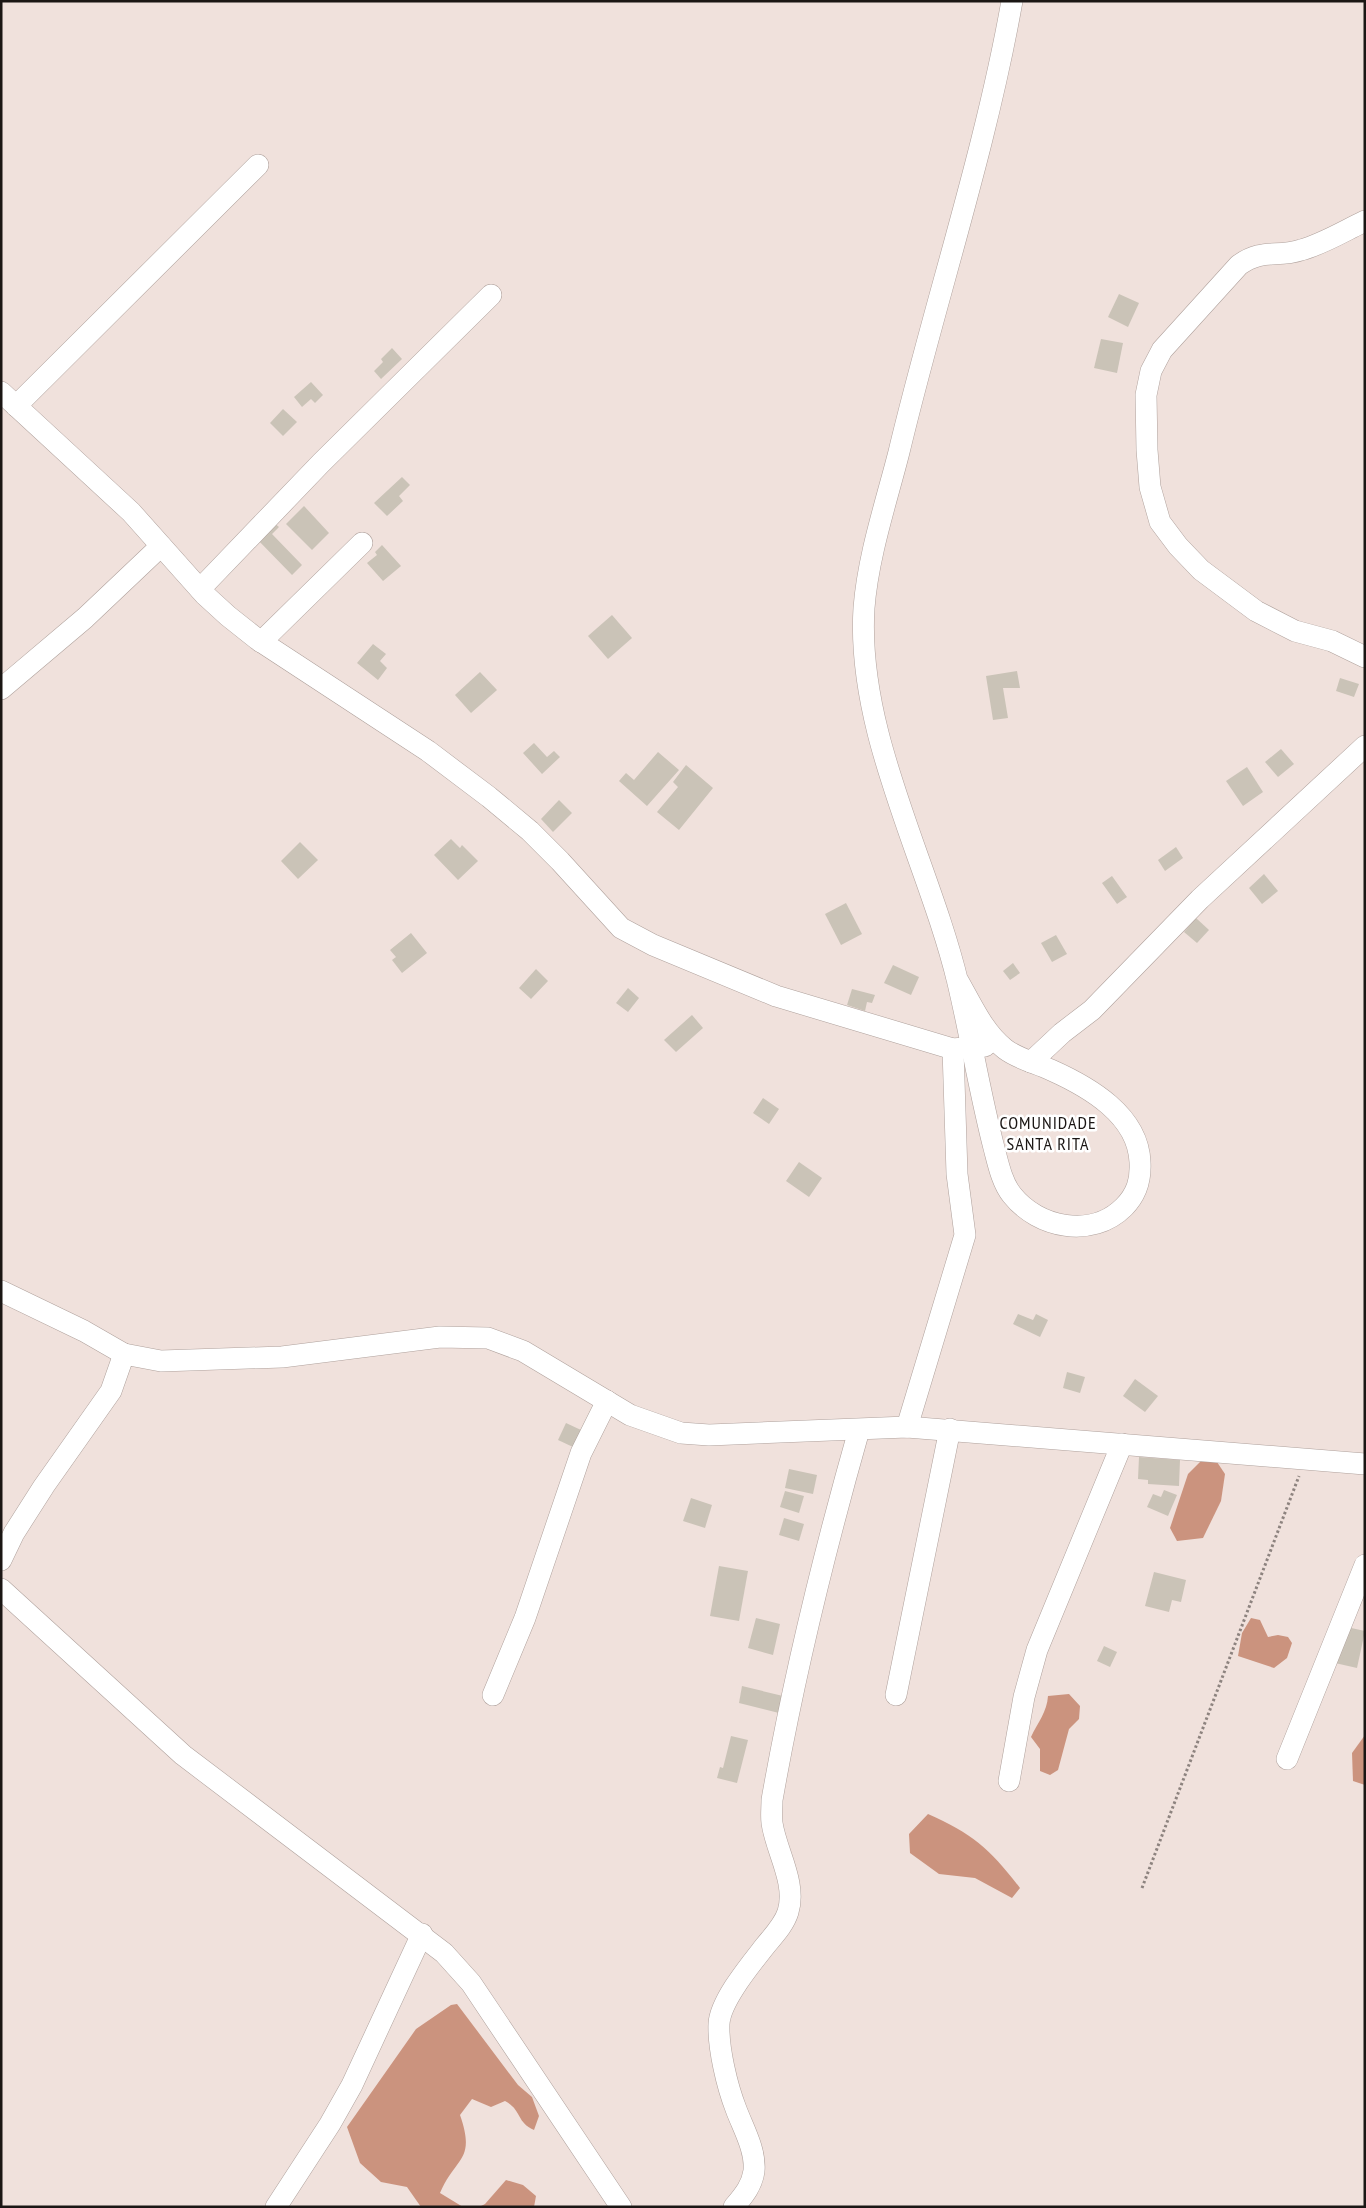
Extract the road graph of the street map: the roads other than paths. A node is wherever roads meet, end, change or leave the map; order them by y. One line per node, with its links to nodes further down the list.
1 (1012, 1): 13 (street)
2 (258, 165): 5 (street)
3 (1365, 222): 10 (street)
4 (490, 295): 8 (street)
5 (9, 399): 7 (street)
6 (362, 543): 9 (street)
7 (161, 546): 8 (street); 11 (street)
8 (200, 589): 9 (street)
9 (261, 642): 15 (street)
10 (1365, 657)
11 (1, 689)
12 (1365, 746): 16 (street)
13 (957, 979): 14 (street); 15 (street)
14 (999, 1044): 15 (street); 16 (street)
15 (962, 1048): 16 (street); 20 (street)
16 (1031, 1062)
17 (1, 1291): 18 (street)
18 (124, 1354): 19 (street); 25 (street)
19 (607, 1401): 21 (street); 29 (street)
20 (907, 1427): 21 (street); 22 (street)
21 (859, 1430): 35 (street)
22 (950, 1430): 23 (street); 28 (street)
23 (1122, 1444): 24 (street); 31 (street)
24 (1365, 1464)
25 (2, 1556)
26 (1365, 1565): 30 (street)
27 (1, 1590): 32 (street)
28 (896, 1694)
29 (492, 1695)
30 (1287, 1758)
31 (1009, 1782)
32 (422, 1934): 33 (street); 34 (street)
33 (276, 2207)
34 (621, 2207)
35 (734, 2207)

